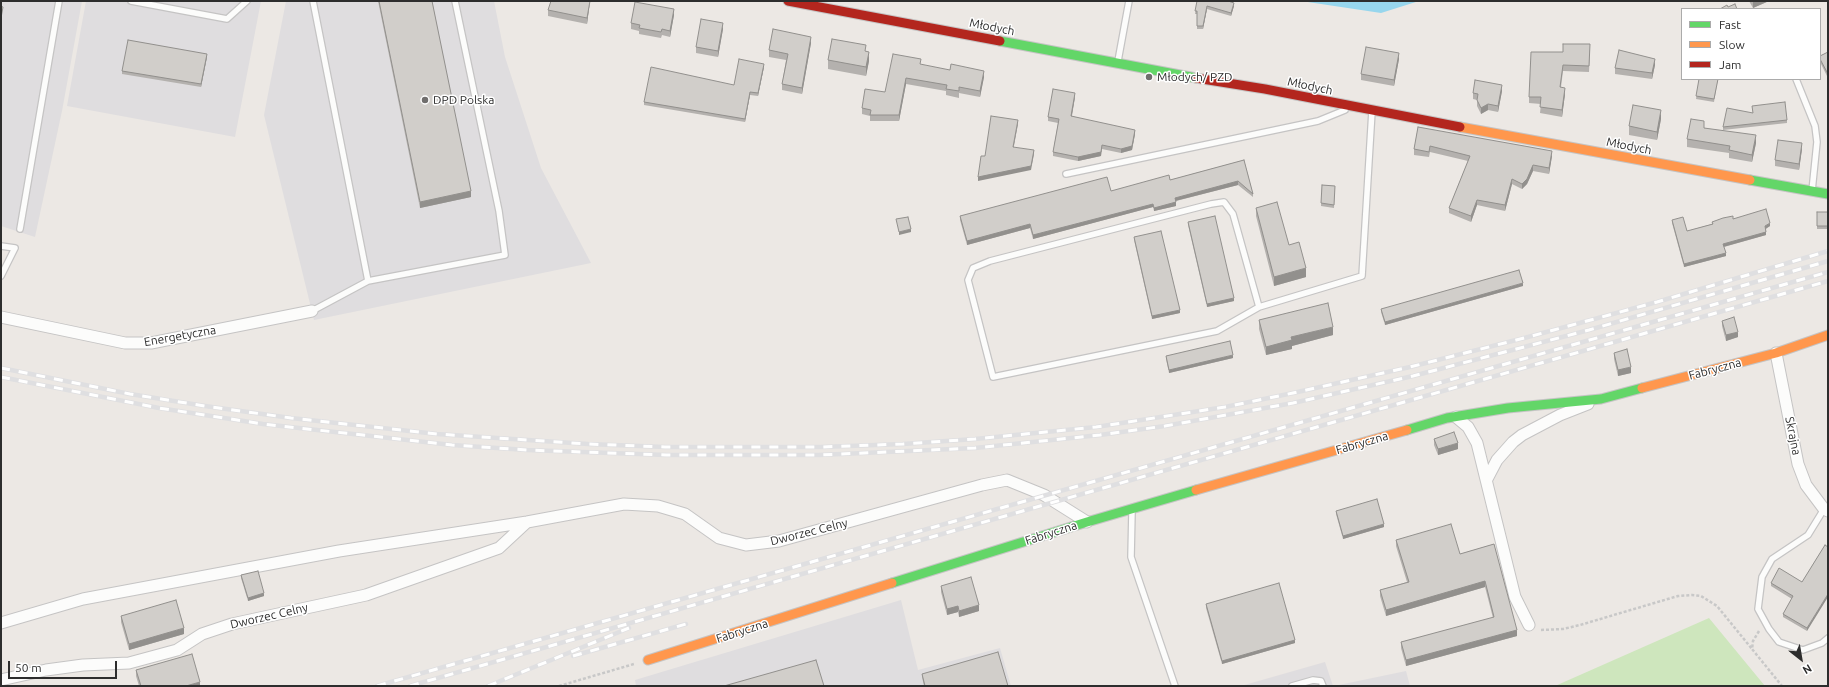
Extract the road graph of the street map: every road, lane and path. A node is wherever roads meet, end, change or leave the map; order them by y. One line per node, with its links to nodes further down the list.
1 (59, 1): 15 (lane)
2 (131, 1): 3 (lane)
3 (247, 1)
4 (313, 1): 18 (lane)
5 (455, 1): 18 (lane)
6 (788, 1): 8 (street, Młodych)
7 (1129, 1): 8 (lane)
8 (1118, 64): 10 (street, Młodych)
9 (1796, 80): 13 (lane)
10 (1352, 107): 11 (street, Młodych); 12 (lane)
11 (1372, 111): 13 (street, Młodych); 19 (lane)
12 (1066, 174)
13 (1811, 192): 14 (street, Młodych)
14 (1828, 194)
15 (20, 229)
16 (1, 246): 17 (lane)
17 (1, 276)
18 (368, 281): 20 (lane)
19 (1259, 307): 19 (lane)
20 (312, 311): 21 (street, Energetyczna)
21 (1, 317)
22 (1828, 335): 23 (street, Fabryczna)
23 (1776, 352): 24 (street, Fabryczna); 28 (street, Skrajna)
24 (1601, 399): 25 (street, Fabryczna); 26 (street, Fabryczna)
25 (1456, 417): 26 (street); 27 (street, Fabryczna)
26 (1487, 479): 33 (street)
27 (1132, 509): 30 (street, Fabryczna); 39 (lane)
28 (1826, 510): 31 (lane)
29 (527, 522): 30 (street, Dworzec Celny); 32 (street, Dworzec Celny); 37 (street, Dworzec Celny)
30 (1087, 522): 36 (street, Fabryczna)
31 (1765, 622): 34 (lane); 35 (path)
32 (1, 623)
33 (1529, 625): 35 (path)
34 (1828, 638)
35 (1752, 649): 42 (path)
36 (648, 660): 38 (path)
37 (1, 680)
38 (559, 686)
39 (1175, 686)
40 (1292, 686): 41 (lane)
41 (1323, 686)
42 (1782, 686)

